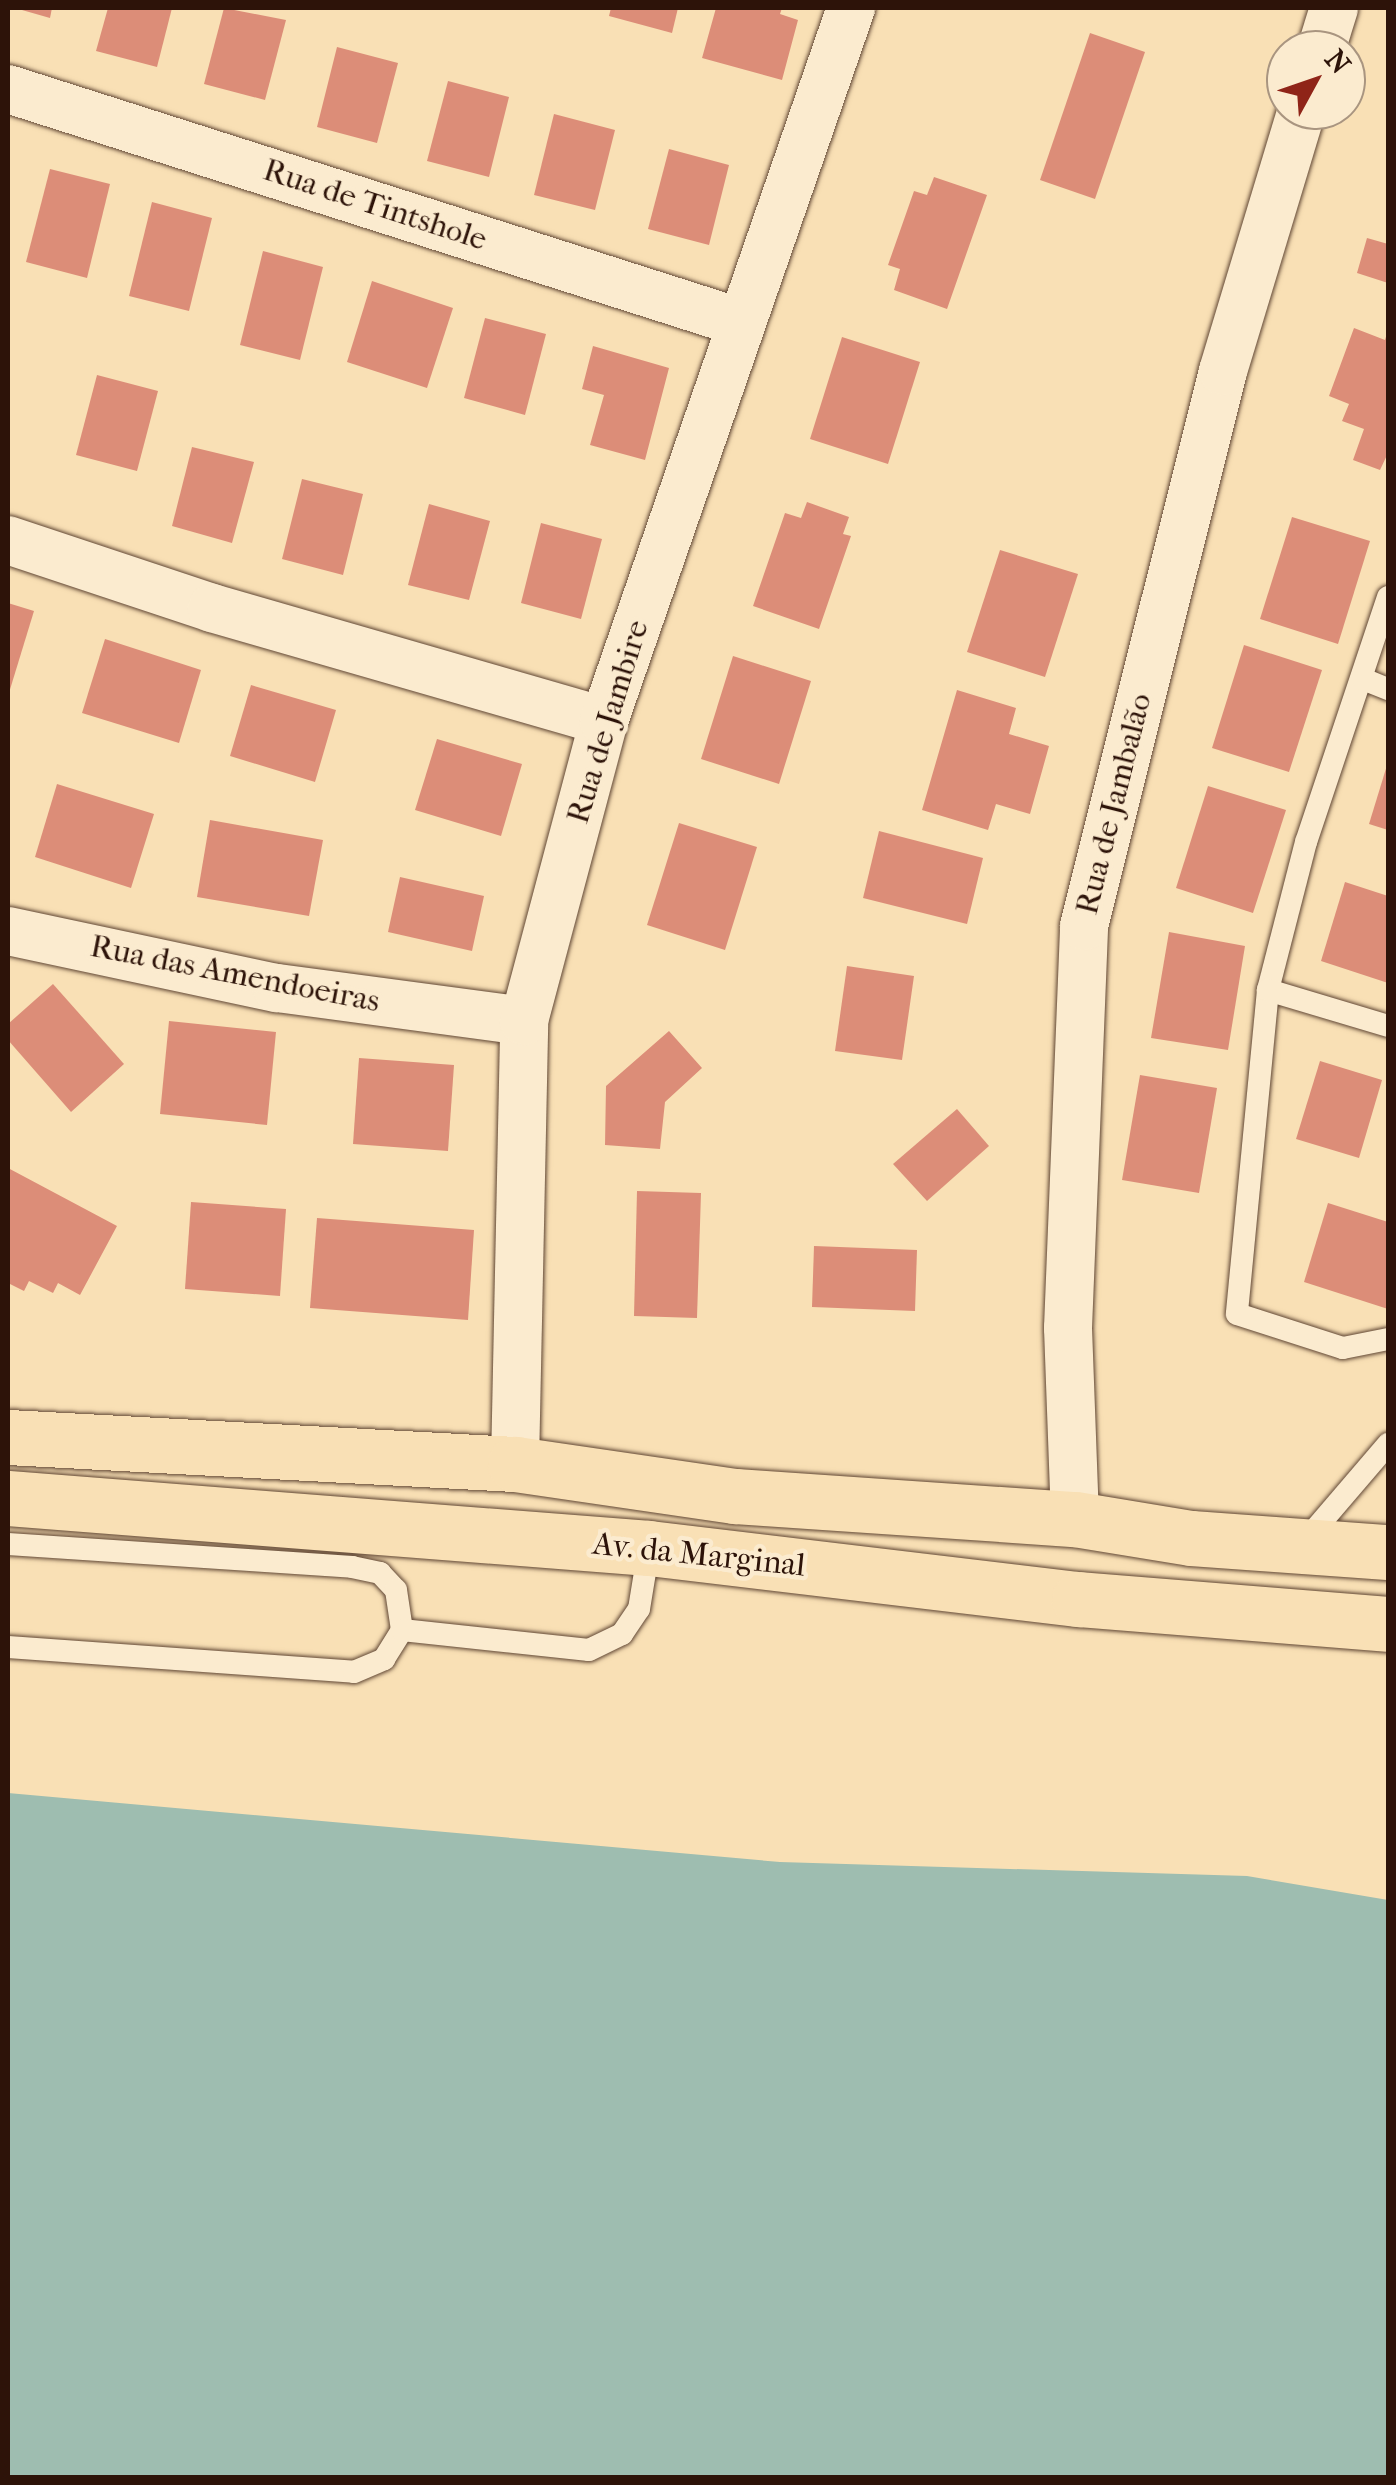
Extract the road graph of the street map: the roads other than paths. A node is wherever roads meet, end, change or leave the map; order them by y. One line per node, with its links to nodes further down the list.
1 (851, 8): 4 (street, Rua de Jambire)
2 (8, 89): 4 (street, Rua de Tintshole)
3 (1296, 130): 19 (street, Rua de Jambalão)
4 (742, 323): 9 (street, Rua de Jambire)
5 (8, 540): 9 (street)
6 (1388, 597): 7 (lane)
7 (1363, 679): 8 (lane); 11 (lane)
8 (1388, 690)
9 (604, 721): 12 (street, Rua de Jambire)
10 (8, 931): 12 (street, Rua das Amendoeiras)
11 (1268, 990): 13 (lane); 14 (lane)
12 (524, 1021): 17 (street, Rua de Jambire)
13 (1388, 1026)
14 (1388, 1339)
15 (8, 1437): 17 (main road, Av. da Marginal)
16 (1388, 1444): 22 (lane)
17 (515, 1464): 19 (main road, Av. da Marginal)
18 (8, 1498): 21 (main road, Av. da Marginal)
19 (1075, 1519): 22 (main road, Av. da Marginal)
20 (8, 1544): 25 (lane)
21 (649, 1548): 24 (main road, Av. da Marginal); 25 (lane)
22 (1299, 1548): 23 (main road, Av. da Marginal)
23 (1388, 1552)
24 (1388, 1624)
25 (402, 1630): 26 (lane)
26 (8, 1647)

